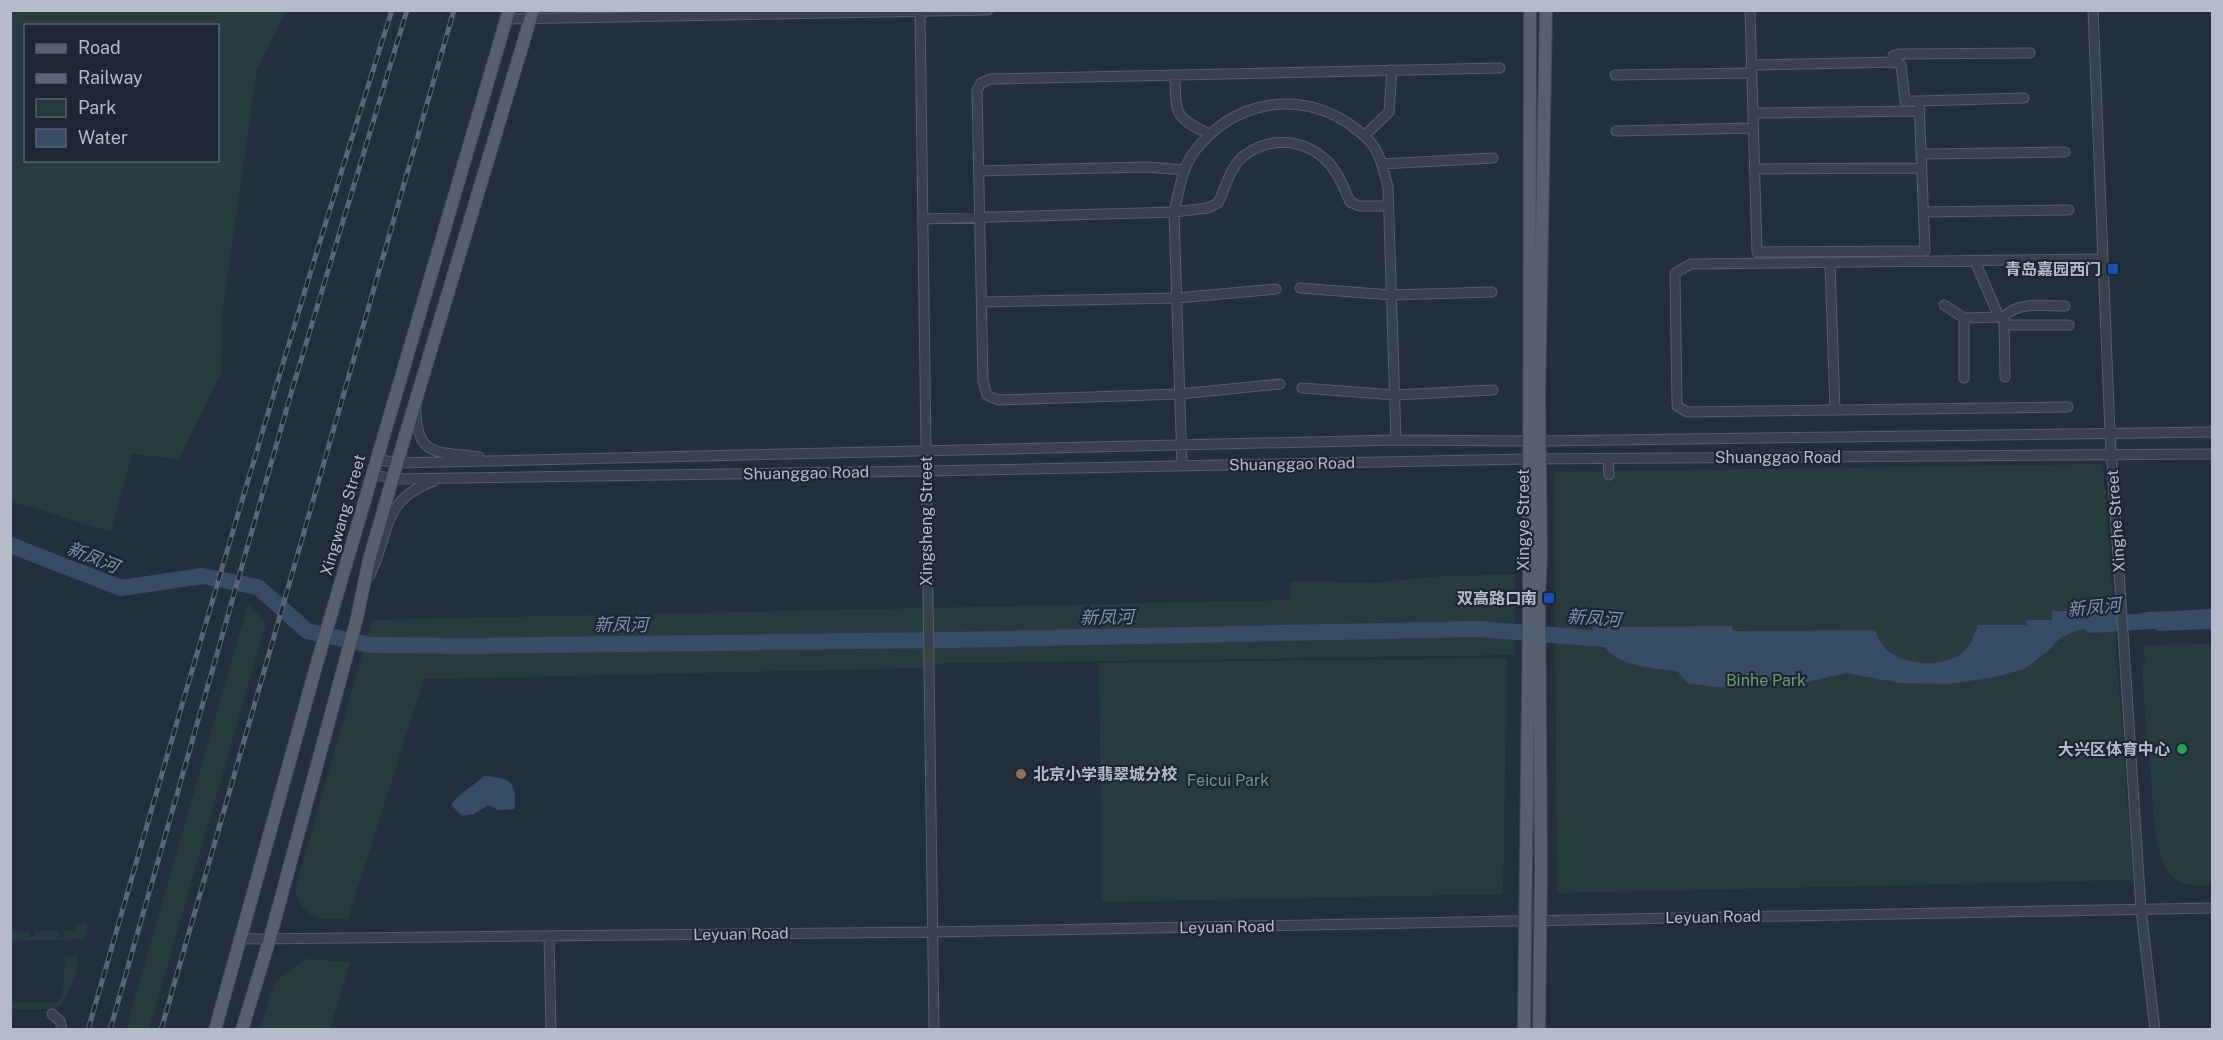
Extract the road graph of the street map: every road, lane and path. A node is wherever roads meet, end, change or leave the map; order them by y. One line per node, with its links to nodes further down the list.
1 (988, 10): 6 (street)
2 (1530, 10): 66 (main road, Xingye Street)
3 (1546, 10): 66 (main road, Xingye Street)
4 (1750, 10): 12 (street)
5 (2093, 10): 37 (street, Xinghe Street)
6 (920, 12): 7 (street); 36 (street, Xingsheng Street)
7 (532, 14): 8 (street); 58 (main road)
8 (508, 15): 60 (main road, Xingwang Street)
9 (2030, 53): 10 (street)
10 (1893, 63): 12 (street); 17 (street)
11 (1500, 68): 13 (street)
12 (1752, 69): 15 (street); 18 (street)
13 (1392, 70): 14 (street); 22 (street)
14 (1175, 75): 21 (street); 30 (street)
15 (1615, 75)
16 (2024, 99): 17 (street)
17 (1920, 106): 18 (street); 24 (street)
18 (1753, 113): 19 (street)
19 (1753, 128): 20 (street); 28 (street)
20 (1616, 131)
21 (1209, 134): 22 (street); 29 (street)
22 (1364, 136): 26 (street)
23 (2066, 152): 24 (street)
24 (1922, 154): 27 (street)
25 (1493, 158): 26 (street)
26 (1382, 164): 31 (street)
27 (1922, 168): 28 (street); 34 (street)
28 (1754, 169): 34 (street)
29 (1185, 170): 30 (street); 33 (street)
30 (979, 171): 35 (street)
31 (1389, 206): 33 (street); 43 (street)
32 (2069, 210): 34 (street)
33 (1174, 212): 35 (street); 44 (street)
34 (1924, 212)
35 (980, 217): 36 (street); 45 (street)
36 (922, 219): 68 (street, Xingsheng Street)
37 (2103, 259): 38 (street); 64 (street, Xinghe Street)
38 (1976, 261): 39 (street); 49 (street)
39 (1830, 262): 61 (street); 61 (street)
40 (1300, 288): 43 (street)
41 (1276, 289): 44 (street)
42 (1492, 292): 43 (street)
43 (1392, 295): 57 (street)
44 (1177, 298): 45 (street); 56 (street)
45 (982, 302): 56 (street)
46 (1944, 305): 48 (street)
47 (2065, 306): 49 (street)
48 (1964, 318): 49 (street); 52 (street)
49 (2003, 320): 50 (street); 51 (street)
50 (2069, 325)
51 (2005, 377)
52 (1964, 378)
53 (1280, 384): 56 (street)
54 (1302, 388): 57 (street)
55 (1493, 390): 57 (street)
56 (1180, 394): 67 (street)
57 (1395, 395): 65 (street)
58 (416, 400): 62 (main road); 74 (street)
59 (2068, 407): 61 (street)
60 (391, 410): 62 (main road); 72 (main road, Xingwang Street)
61 (1835, 410)
62 (412, 414): 75 (main road)
63 (2212, 432): 64 (street, Shuanggao Road)
64 (2110, 433): 66 (street, Shuanggao Road); 70 (street, Xinghe Street)
65 (1396, 440): 66 (street, Shuanggao Road); 67 (street, Shuanggao Road)
66 (1534, 441): 73 (main road, Xingye Street)
67 (1182, 445): 68 (street, Shuanggao Road); 76 (street)
68 (926, 452): 74 (street, Shuanggao Road); 77 (street, Xingsheng Street)
69 (2212, 453): 70 (street, Shuanggao Road)
70 (2111, 454): 71 (street, Shuanggao Road); 87 (street, Xinghe Street)
71 (1608, 458): 73 (street, Shuanggao Road); 79 (street)
72 (376, 459): 75 (street, Shuanggao Road); 78 (main road, Xingwang Street)
73 (1534, 459): 76 (street, Shuanggao Road); 85 (main road, Xingye Street)
74 (508, 461): 75 (street, Shuanggao Road)
75 (397, 463): 80 (main road)
76 (1182, 466): 77 (street, Shuanggao Road)
77 (926, 471): 81 (street, Shuanggao Road); 90 (street, Xingsheng Street)
78 (372, 474): 80 (street, Shuanggao Road); 82 (main road, Xingwang Street)
79 (1610, 476)
80 (393, 478): 81 (street, Shuanggao Road); 83 (main road)
81 (442, 478): 84 (street)
82 (364, 501): 83 (main road); 93 (main road, Xingwang Street)
83 (384, 508): 84 (main road)
84 (363, 588): 92 (main road)
85 (1534, 646): 88 (main road, Xingye Street); 89 (main road, Xingye Street)
86 (2212, 908): 87 (street, Leyuan Road)
87 (2141, 909): 89 (street, Leyuan Road); 102 (street, Xinghe Street)
88 (1525, 921): 89 (street, Leyuan Road); 90 (street, Leyuan Road); 100 (main road, Xingye Street)
89 (1540, 921): 101 (main road, Xingye Street)
90 (932, 932): 91 (street, Leyuan Road); 99 (street, Xingsheng Street)
91 (549, 936): 92 (street, Leyuan Road); 98 (street)
92 (270, 938): 93 (street, Leyuan Road); 97 (main road)
93 (242, 939): 96 (main road, Xingwang Street)
94 (52, 1014): 95 (street)
95 (62, 1029)
96 (215, 1029)
97 (242, 1029)
98 (551, 1029)
99 (934, 1029)
100 (1524, 1029)
101 (1539, 1029)
102 (2155, 1029)

